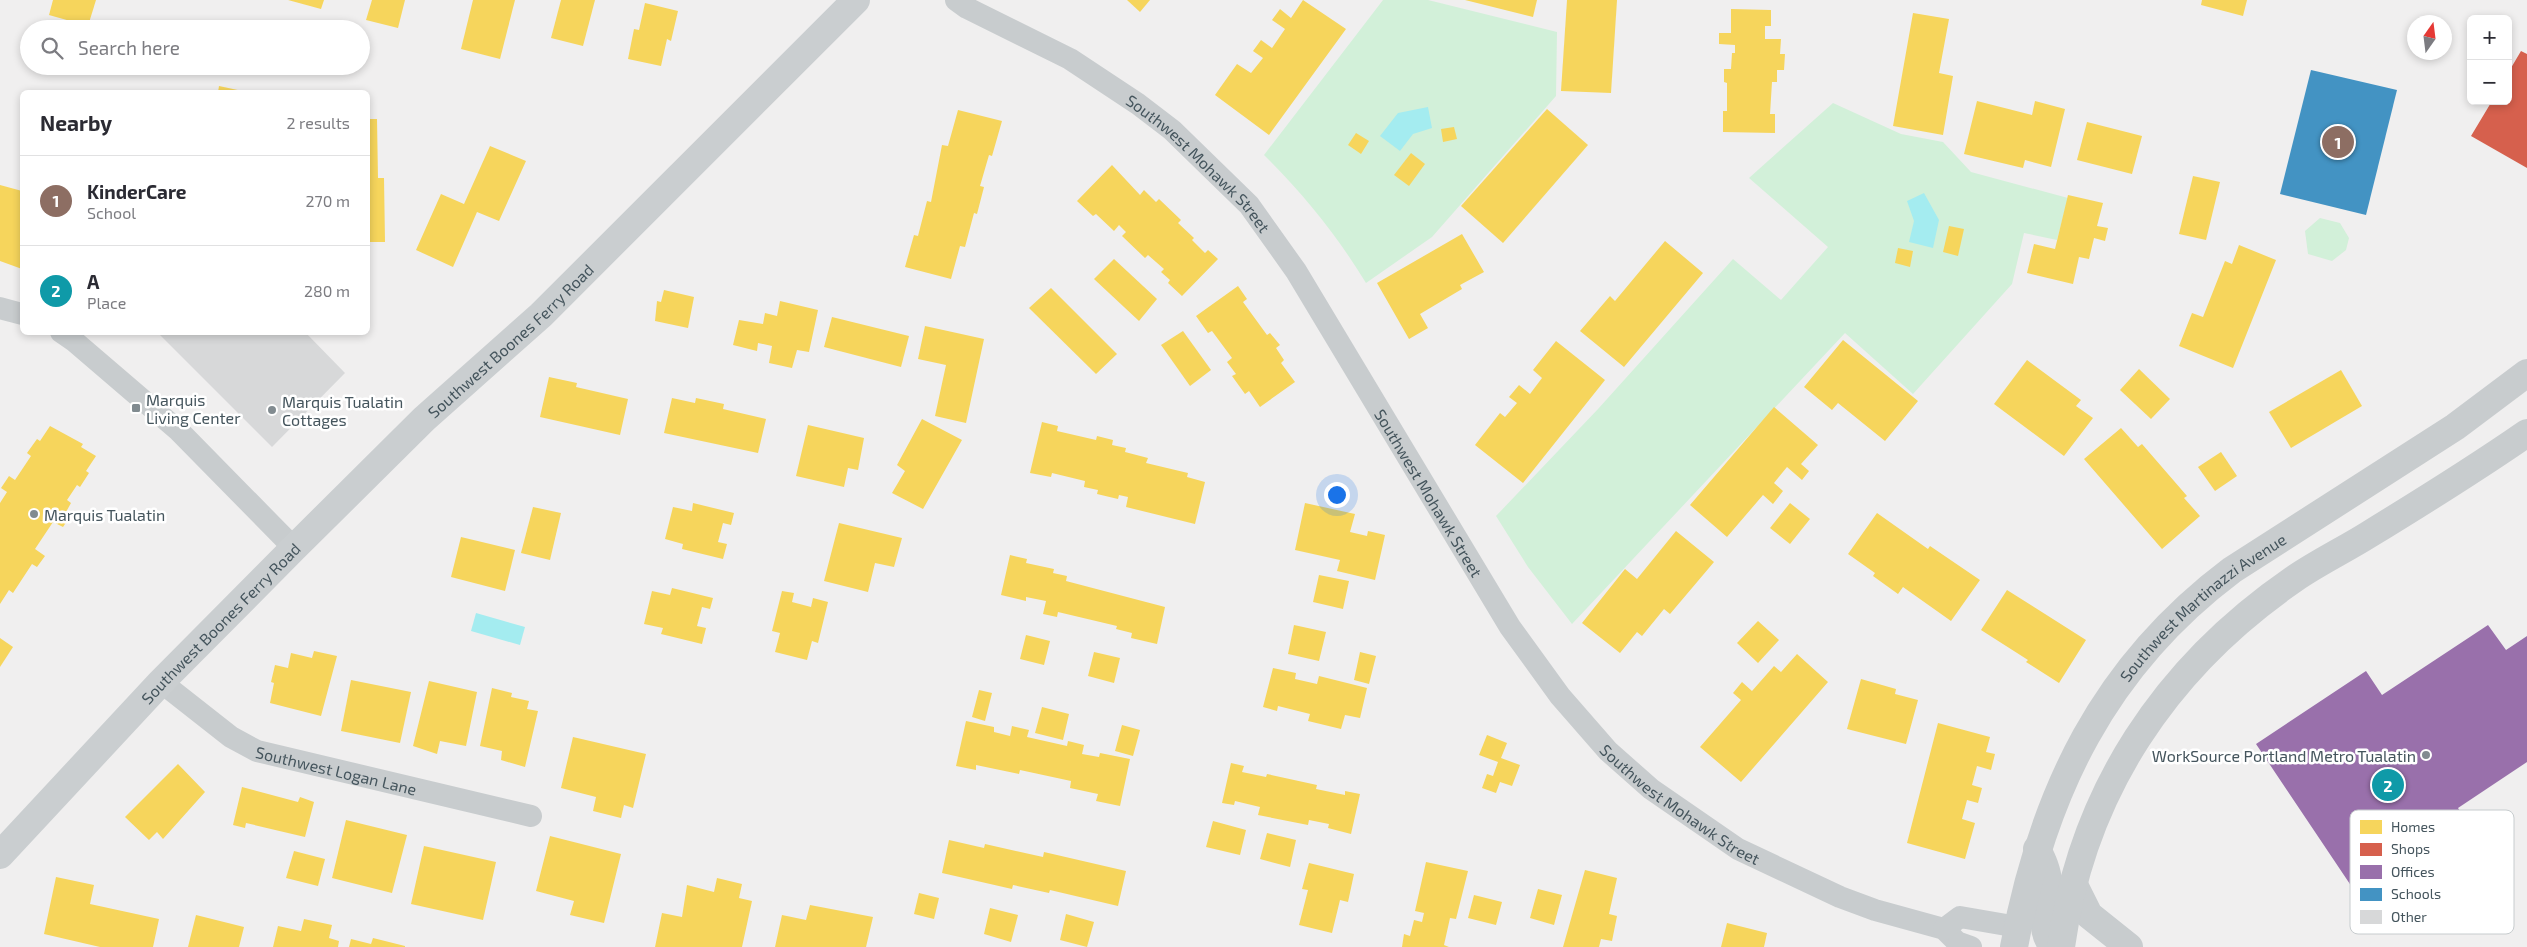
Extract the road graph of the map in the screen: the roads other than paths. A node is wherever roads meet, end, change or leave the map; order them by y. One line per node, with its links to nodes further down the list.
1 (856, 0): 8 (main road, Southwest Boones Ferry Road)
2 (956, 0): 14 (street, Southwest Mohawk Street)
3 (0, 308): 4 (street)
4 (20, 313)
5 (65, 335): 8 (street)
6 (2527, 373): 11 (street, Southwest Martinazzi Avenue)
7 (2527, 433): 13 (street, Southwest Martinazzi Avenue)
8 (294, 548): 9 (main road, Southwest Boones Ferry Road)
9 (161, 682): 10 (street, Southwest Logan Lane); 12 (main road, Southwest Boones Ferry Road)
10 (531, 816)
11 (2038, 849): 15 (street, Southwest Martinazzi Avenue); 17 (street)
12 (0, 855)
13 (2073, 883): 18 (street, Southwest Martinazzi Avenue); 19 (street)
14 (1944, 929): 15 (street); 16 (street, Southwest Mohawk Street)
15 (2016, 937)
16 (1971, 947)
17 (2054, 947)
18 (2061, 947)
19 (2128, 947)

